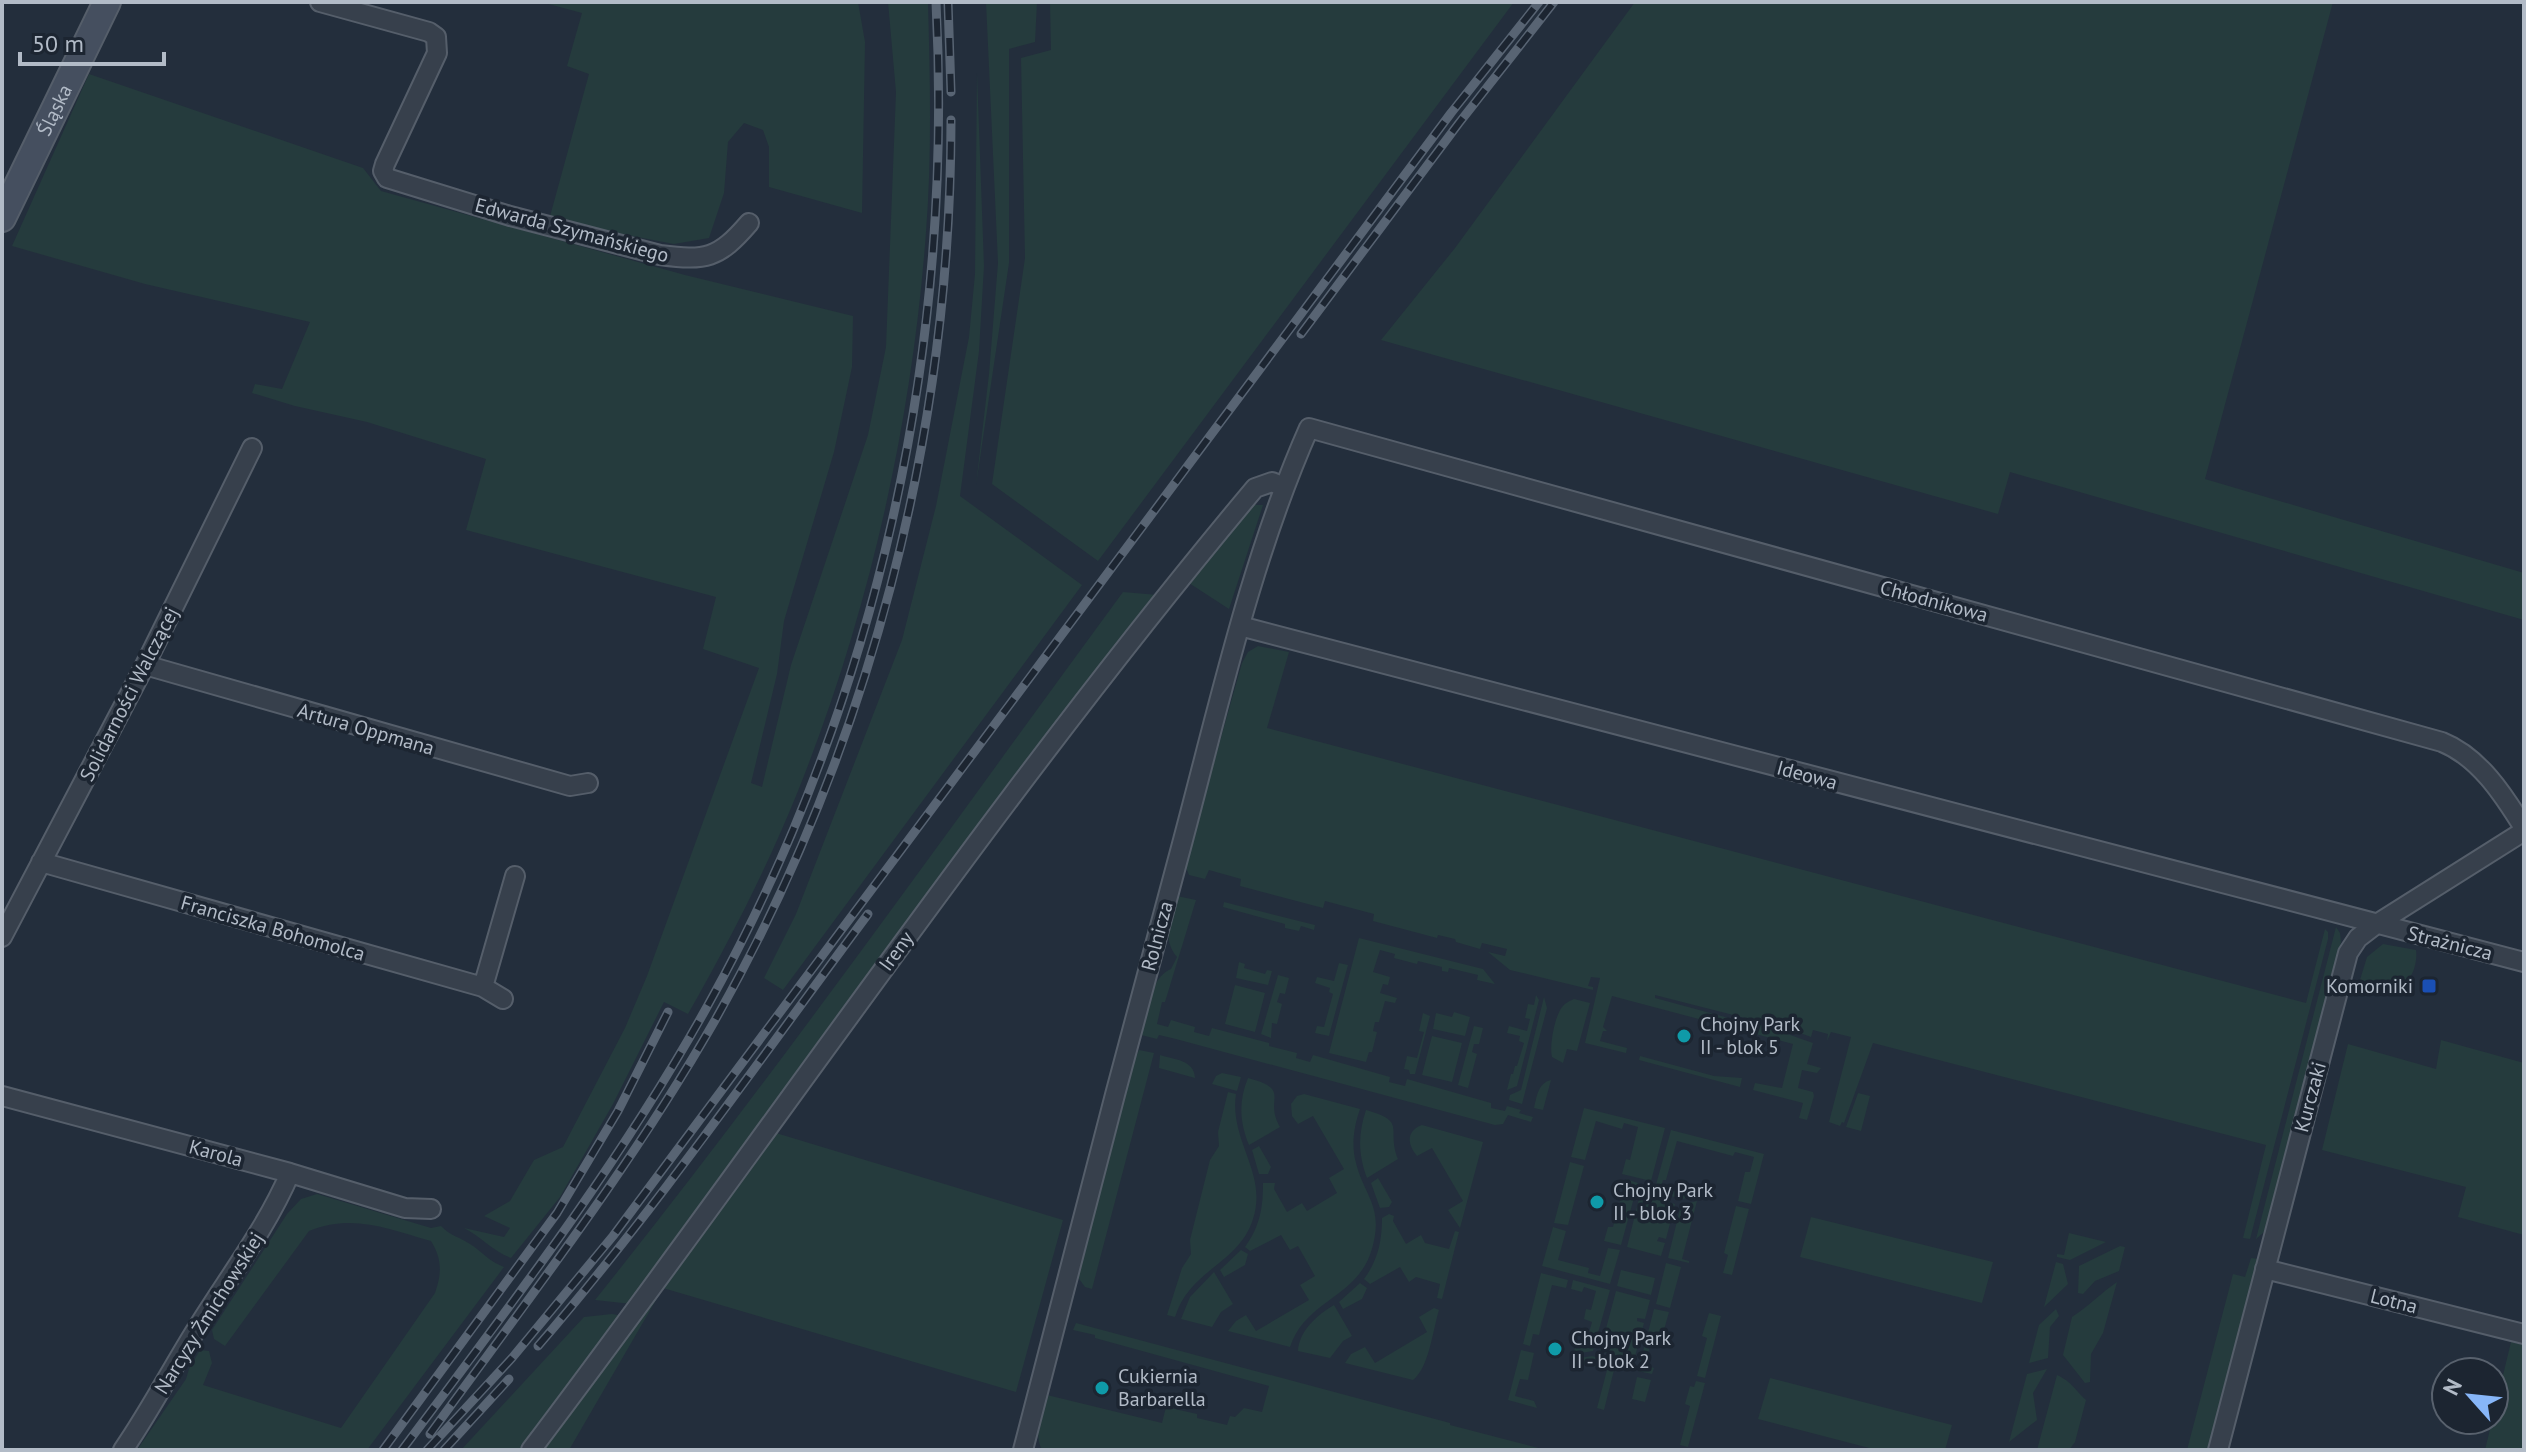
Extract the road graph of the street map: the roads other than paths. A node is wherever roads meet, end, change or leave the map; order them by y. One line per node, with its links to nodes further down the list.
1 (107, 2): 3 (street, Śląska)
2 (320, 2): 4 (street, Edwarda Szymańskiego)
3 (2, 218)
4 (749, 223)
5 (1309, 428): 7 (street, Rolnicza); 11 (street, Chłodnikowa)
6 (252, 448): 9 (street, Solidarności Walczącej)
7 (1284, 487): 8 (street, Rolnicza); 25 (street, Ireny)
8 (1240, 626): 14 (street, Ideowa); 26 (street, Rolnicza)
9 (145, 665): 10 (street, Artura Oppmana); 12 (street, Solidarności Walczącej)
10 (588, 783)
11 (2524, 830): 14 (street, Kurczaki)
12 (41, 862): 15 (street, Solidarności Walczącej); 17 (street, Franciszka Bohomolca)
13 (515, 876): 17 (street)
14 (2375, 925): 16 (street, Strażnicza); 22 (street, Kurczaki)
15 (2, 937)
16 (2524, 962)
17 (483, 987): 18 (street, Franciszka Bohomolca)
18 (503, 999)
19 (2, 1096): 20 (street, Karola)
20 (290, 1173): 21 (street, Karola); 24 (street, Narcyzy Żmichowskiej)
21 (431, 1209)
22 (2265, 1269): 23 (street, Lotna); 27 (street, Kurczaki)
23 (2524, 1334)
24 (123, 1450)
25 (531, 1450)
26 (1023, 1450)
27 (2218, 1450)

